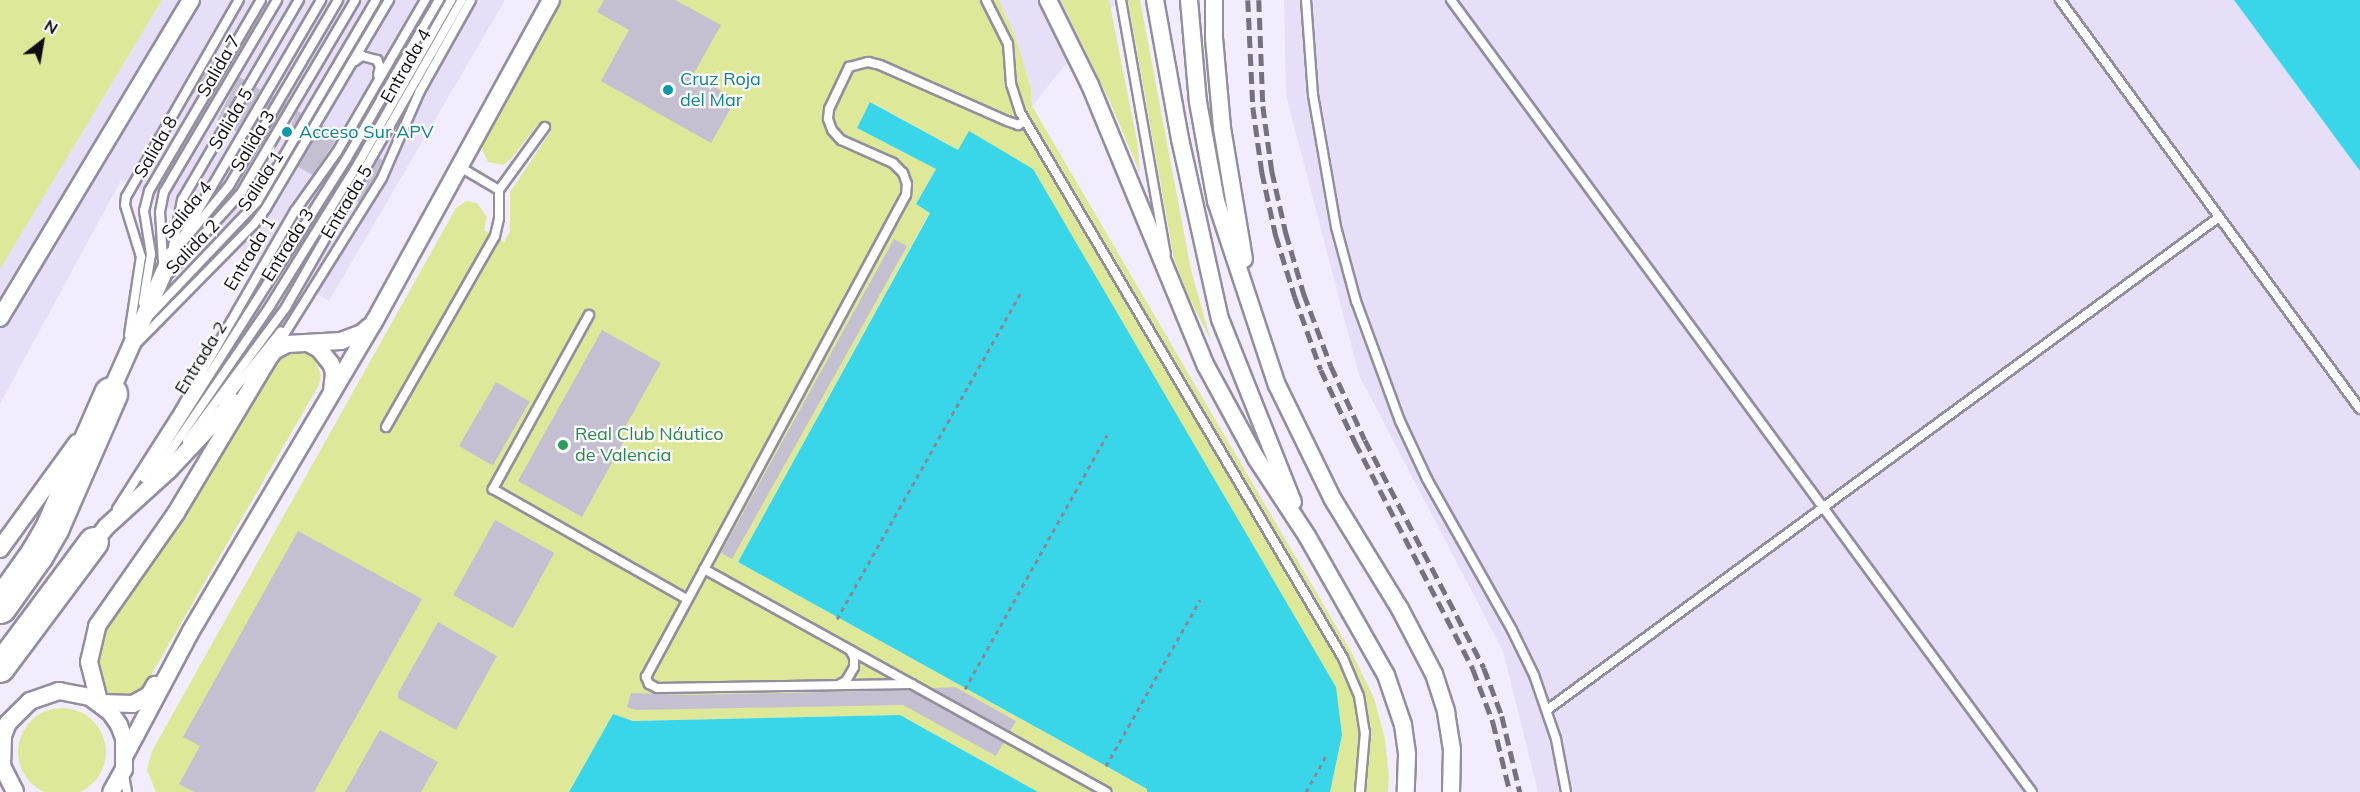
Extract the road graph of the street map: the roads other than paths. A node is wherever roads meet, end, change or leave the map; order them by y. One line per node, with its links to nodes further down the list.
1 (191, 0): 39 (street)
2 (239, 0): 44 (lane)
3 (261, 0): 41 (lane, Salida 8)
4 (277, 0): 35 (lane, Salida 7)
5 (299, 0): 33 (lane)
6 (321, 0): 33 (lane, Salida 5)
7 (338, 0): 33 (lane, Salida 4)
8 (355, 0): 35 (lane, Salida 3)
9 (376, 0): 41 (lane, Salida 2)
10 (389, 0): 26 (lane, Salida 1)
11 (425, 0): 27 (lane, Entrada 1)
12 (439, 0): 54 (lane, Entrada 2)
13 (451, 0): 52 (lane, Entrada 3)
14 (462, 0): 51 (lane, Entrada 4)
15 (471, 0): 36 (lane, Entrada 5)
16 (551, 0): 30 (street)
17 (987, 0): 28 (lane)
18 (1048, 0): 34 (street)
19 (1121, 0): 34 (lane)
20 (1155, 0): 55 (street)
21 (1189, 0): 38 (street)
22 (1214, 0): 38 (street)
23 (1306, 0): 66 (lane)
24 (1451, 0): 53 (lane)
25 (2060, 0): 32 (lane)
26 (352, 63): 27 (lane); 44 (lane, Salida 1)
27 (377, 81): 54 (lane, Entrada 1)
28 (1025, 121): 57 (lane); 73 (lane)
29 (545, 127): 31 (lane)
30 (460, 167): 31 (lane); 40 (street)
31 (499, 190): 49 (lane)
32 (2219, 217): 48 (lane); 53 (lane)
33 (171, 256): 35 (street)
34 (1171, 282): 55 (street)
35 (158, 284): 41 (street)
36 (305, 302): 43 (lane, Entrada 5); 50 (lane)
37 (589, 315): 58 (lane)
38 (1255, 316): 75 (street)
39 (0, 318)
40 (374, 322): 42 (street); 47 (street)
41 (139, 327): 44 (street)
42 (308, 343): 43 (street); 47 (street)
43 (274, 351): 45 (street)
44 (126, 354): 46 (street)
45 (259, 372): 50 (street); 65 (street)
46 (111, 394): 56 (street); 59 (highway)
47 (331, 394): 60 (street)
48 (2360, 409)
49 (387, 427)
50 (181, 458): 51 (street)
51 (160, 478): 52 (street)
52 (139, 498): 54 (street)
53 (1822, 507): 66 (lane); 77 (lane)
54 (106, 528): 62 (highway)
55 (1307, 536): 74 (street)
56 (0, 549)
57 (704, 569): 58 (lane); 61 (lane)
58 (687, 599): 64 (lane)
59 (0, 607)
60 (191, 631): 65 (street); 68 (street)
61 (850, 649): 63 (lane); 64 (lane)
62 (0, 668)
63 (912, 684): 64 (lane); 72 (lane)
64 (836, 685)
65 (100, 702): 67 (street); 68 (street)
66 (1547, 710): 76 (lane)
67 (1, 740): 69 (street)
68 (125, 762): 70 (street); 71 (lane)
69 (15, 792)
70 (111, 792)
71 (127, 792)
72 (1106, 792)
73 (1359, 792)
74 (1406, 792)
75 (1451, 792)
76 (1566, 792)
77 (2032, 792)

